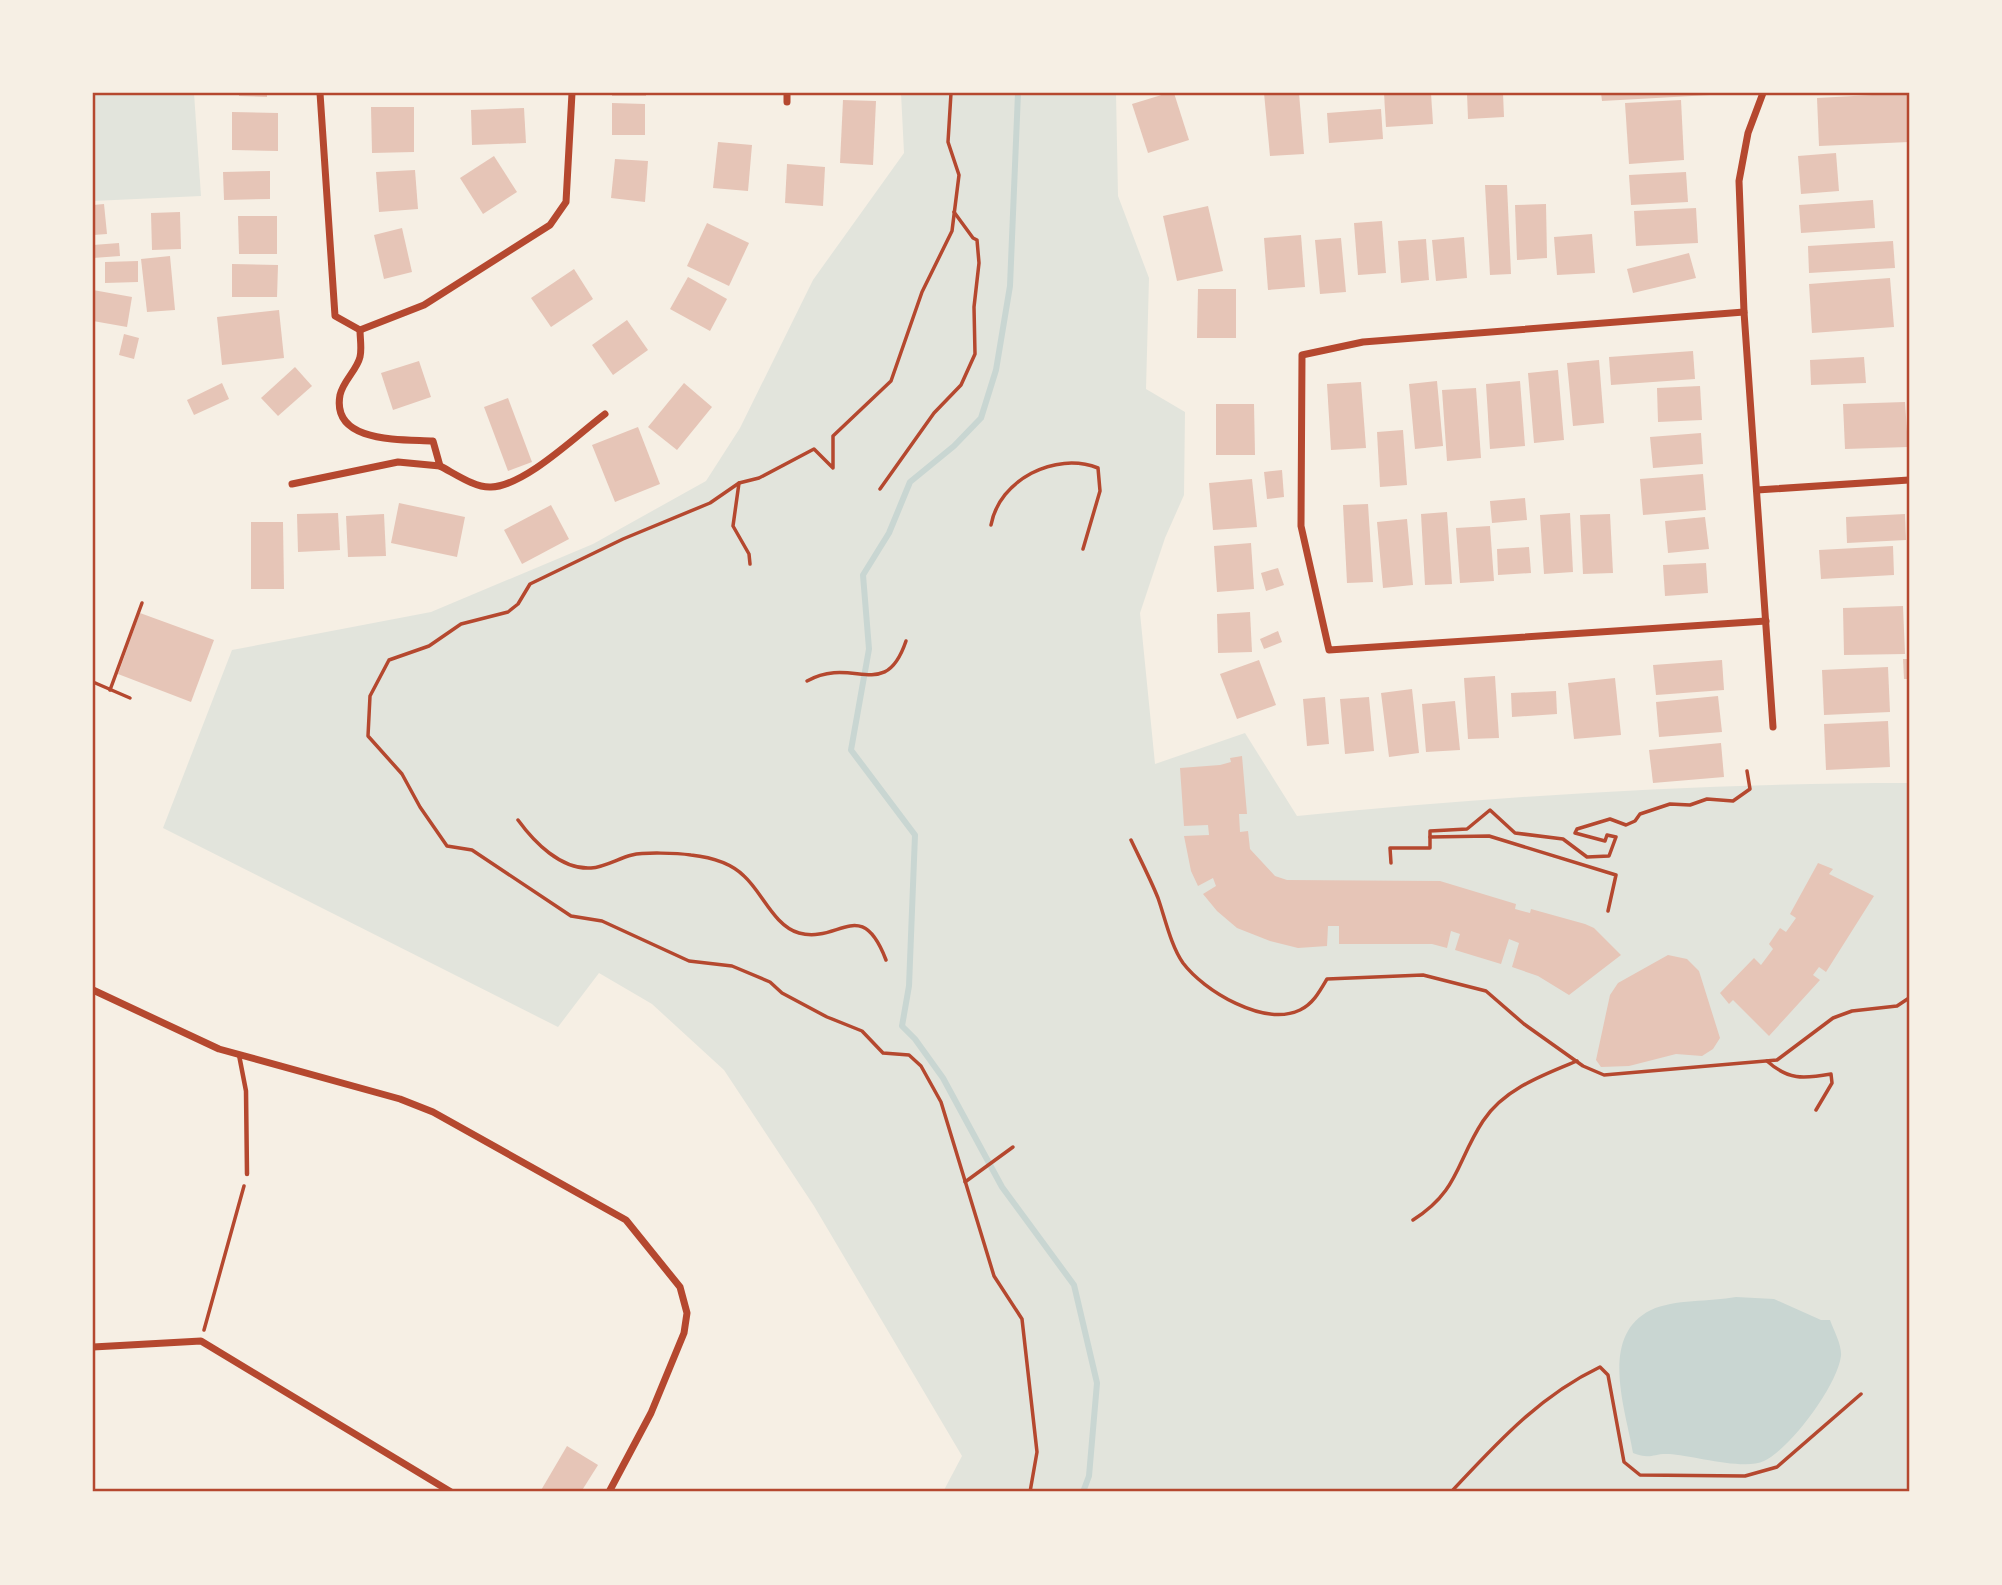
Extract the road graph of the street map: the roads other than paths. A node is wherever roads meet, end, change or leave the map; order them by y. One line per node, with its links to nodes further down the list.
1 (320, 93): 7 (street)
2 (572, 93): 7 (street)
3 (787, 93): 5 (street)
4 (1763, 93): 6 (street)
5 (787, 102)
6 (1744, 312): 12 (street); 13 (street)
7 (360, 330): 9 (street)
8 (605, 414): 9 (street)
9 (440, 466): 11 (street)
10 (1909, 480): 12 (street)
11 (292, 484)
12 (1757, 490): 13 (street)
13 (1766, 621): 14 (street)
14 (1773, 727)
15 (93, 990): 16 (street)
16 (239, 1054): 17 (lane); 20 (street)
17 (247, 1174)
18 (93, 1347): 19 (street)
19 (451, 1492)
20 (609, 1492)

